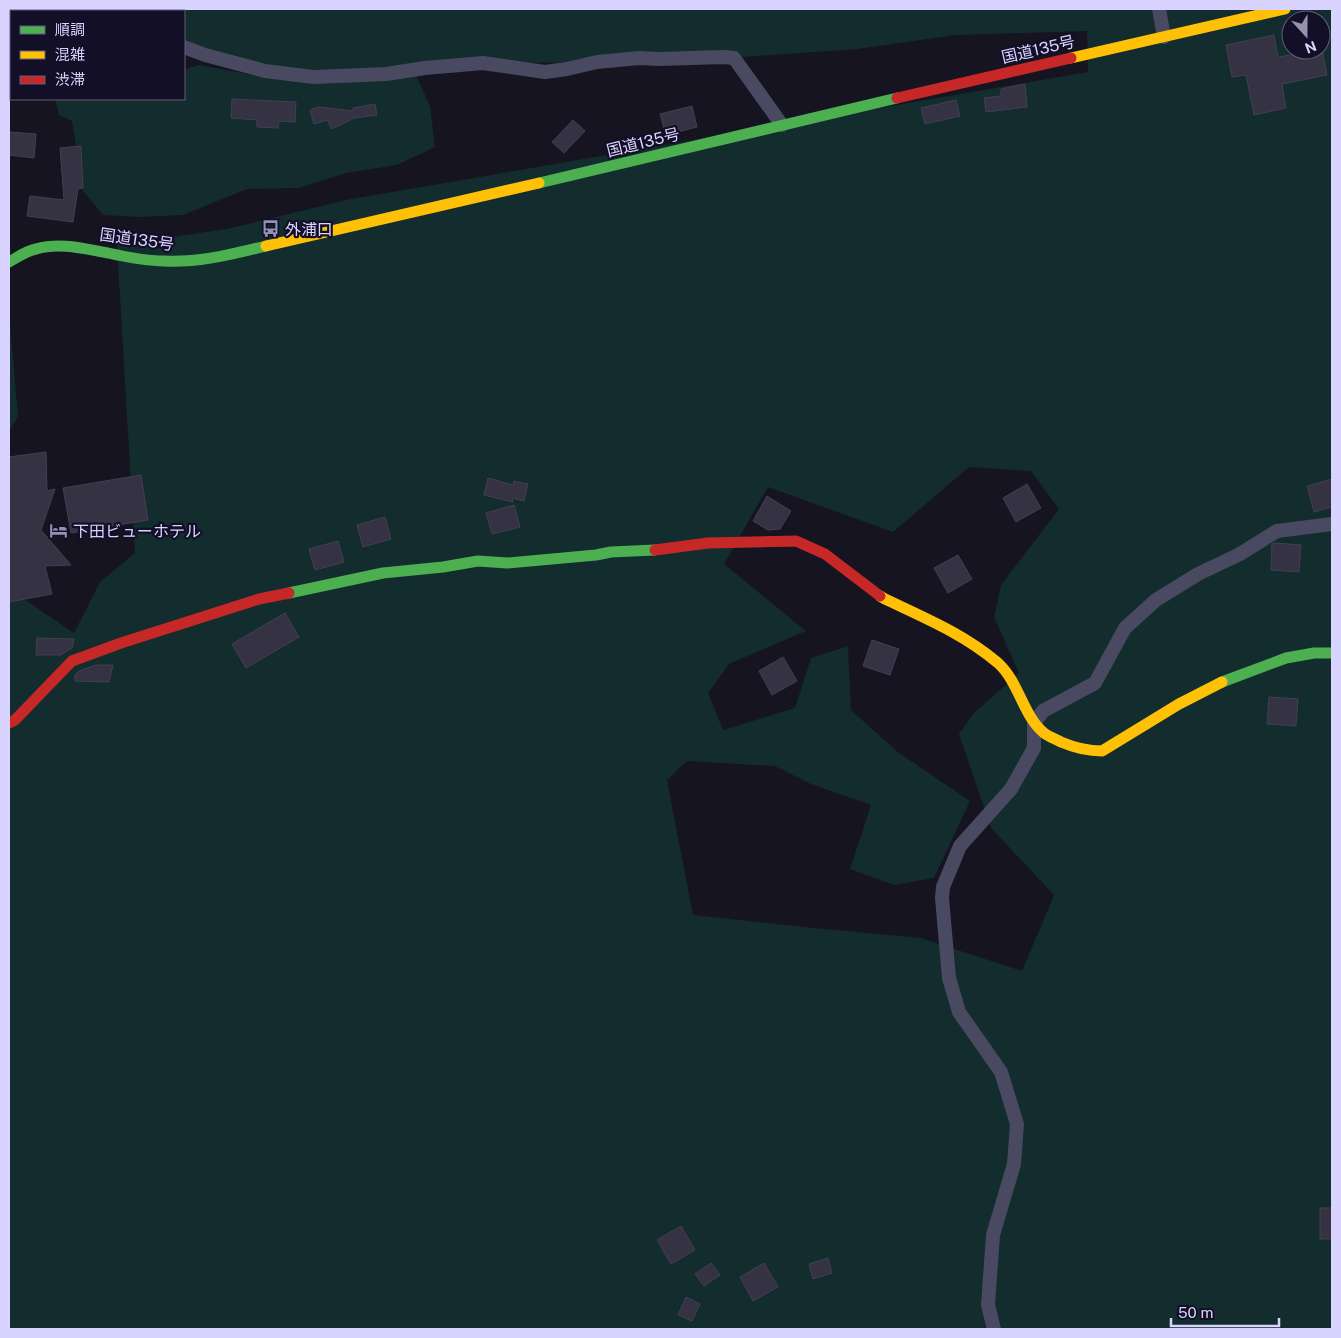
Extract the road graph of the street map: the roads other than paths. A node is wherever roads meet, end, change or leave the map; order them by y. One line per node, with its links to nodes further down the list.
1 (1159, 9): 3 (street)
2 (1285, 9): 3 (main road, 国道135号)
3 (1164, 37): 5 (main road, 国道135号)
4 (185, 47): 5 (street)
5 (782, 125): 6 (main road, 国道135号)
6 (9, 262)
7 (1332, 524): 10 (street)
8 (1332, 654): 10 (main road)
9 (9, 723): 10 (main road)
10 (1034, 723): 11 (street)
11 (994, 1329)

